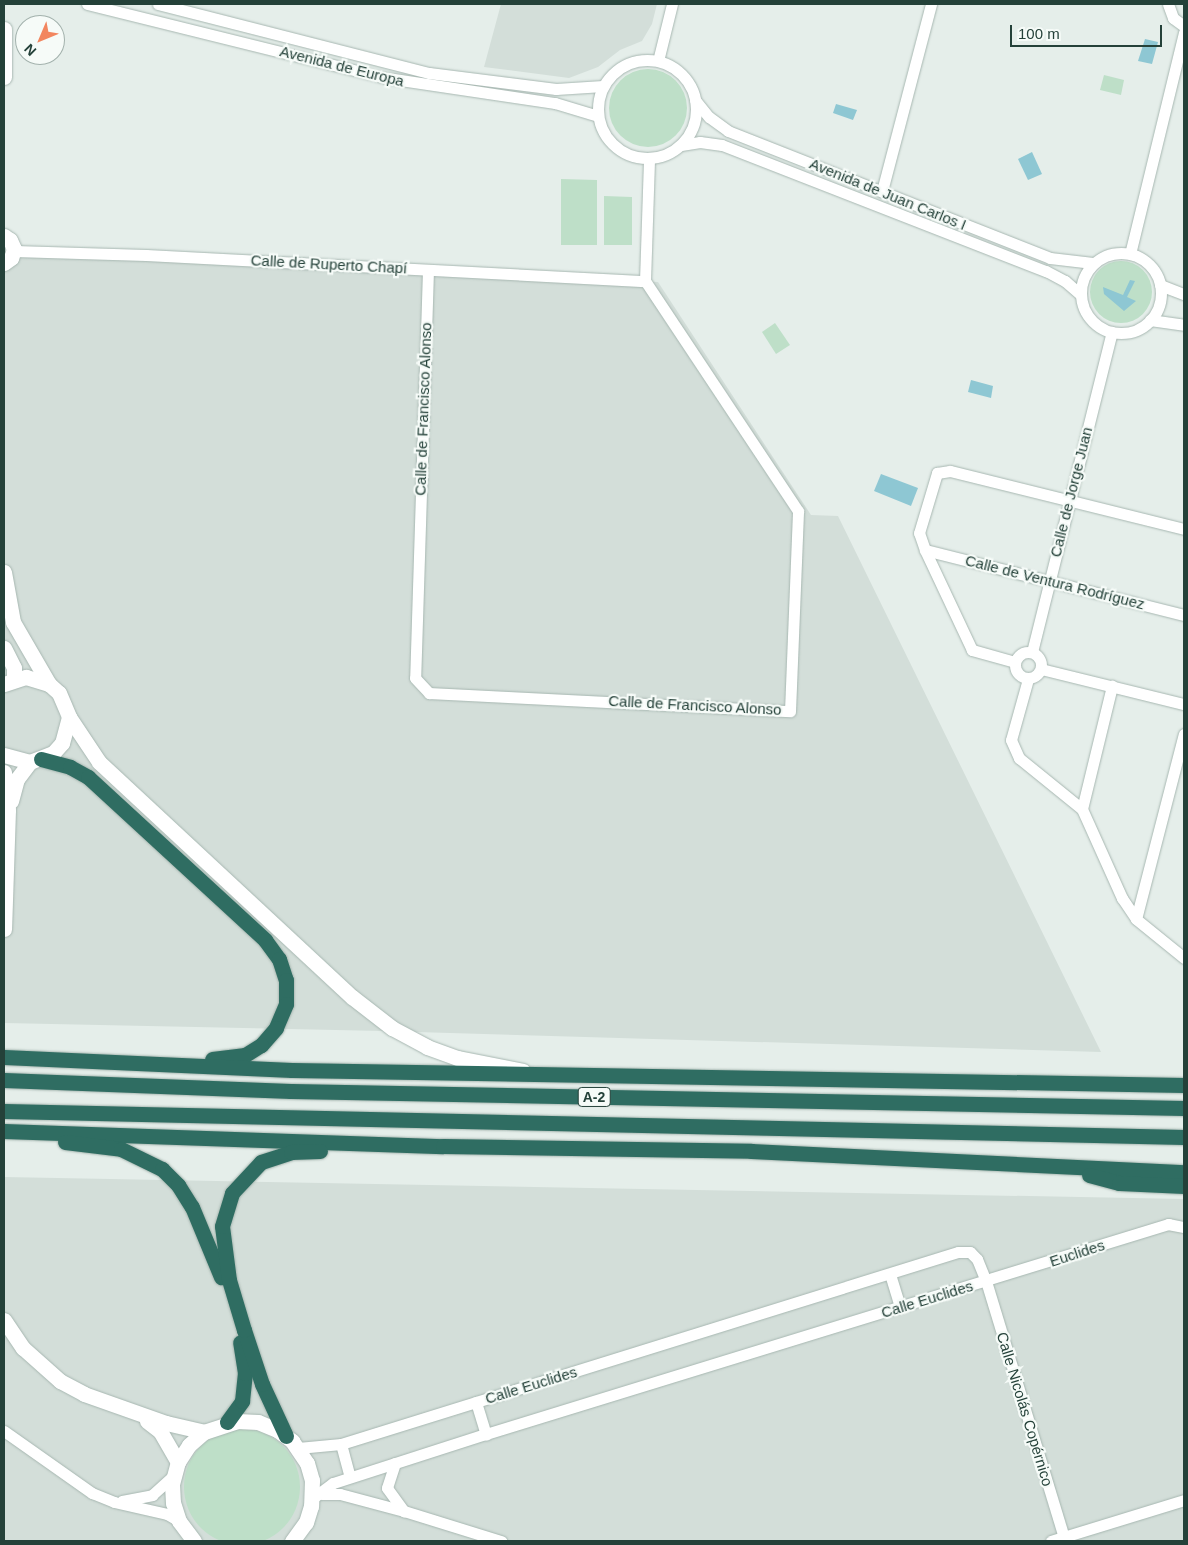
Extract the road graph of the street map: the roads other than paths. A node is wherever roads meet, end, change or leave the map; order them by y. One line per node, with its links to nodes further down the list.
1 (87, 4): 13 (street, Avenida de Europa)
2 (158, 4): 11 (street, Avenida de Europa)
3 (672, 4): 9 (street)
4 (930, 4): 16 (street)
5 (1168, 4): 6 (street)
6 (1184, 26)
7 (4, 29): 10 (street)
8 (1184, 33): 18 (street)
9 (658, 61): 11 (street); 12 (street)
10 (4, 77)
11 (603, 86): 13 (street)
12 (695, 100): 14 (street); 16 (street, Avenida de Juan Carlos I)
13 (598, 116): 15 (street)
14 (680, 145): 15 (street); 24 (street, Avenida de Juan Carlos I)
15 (649, 158): 22 (street)
16 (882, 191): 20 (street, Avenida de Juan Carlos I)
17 (4, 236): 19 (street)
18 (1130, 254): 20 (street); 23 (street)
19 (9, 257): 21 (street, Calle de Ruperto Chapí)
20 (1093, 264): 24 (street)
21 (428, 270): 22 (street, Calle de Ruperto Chapí); 22 (street, Calle de Francisco Alonso)
22 (645, 281)
23 (1160, 285): 25 (street); 26 (street)
24 (1081, 294): 28 (street)
25 (1184, 294)
26 (1150, 320): 27 (street); 28 (street)
27 (1184, 325)
28 (1112, 332): 29 (street, Calle de Jorge Juan)
29 (1069, 499): 30 (street); 31 (street); 33 (street, Calle de Jorge Juan)
30 (1184, 528)
31 (925, 550): 33 (street, Calle de Ventura Rodríguez); 37 (street)
32 (4, 572): 41 (street)
33 (1048, 581): 34 (street, Calle de Ventura Rodríguez); 36 (street, Calle de Jorge Juan)
34 (1184, 615)
35 (4, 648): 40 (street)
36 (1032, 652): 37 (street); 38 (street)
37 (1015, 662): 39 (street)
38 (1041, 669): 39 (street); 42 (street)
39 (1028, 679): 49 (street)
40 (6, 682): 41 (street)
41 (49, 684): 44 (street)
42 (1112, 686): 43 (street); 49 (street)
43 (1184, 704)
44 (69, 717): 47 (street); 56 (street)
45 (1184, 734): 51 (street)
46 (4, 755): 47 (street)
47 (36, 761): 50 (street); 55 (highway)
48 (4, 772): 50 (street)
49 (1082, 809): 51 (street)
50 (8, 810): 52 (street)
51 (1136, 919): 53 (street)
52 (4, 929)
53 (1184, 958)
54 (4, 1056): 55 (highway)
55 (156, 1064): 56 (highway)
56 (532, 1073): 59 (highway)
57 (4, 1080): 61 (highway, A-2)
58 (1184, 1084): 59 (highway)
59 (1130, 1085): 60 (highway)
60 (1184, 1088)
61 (1184, 1108)
62 (4, 1111): 65 (highway, A-2)
63 (4, 1131): 66 (highway)
64 (4, 1137): 77 (highway)
65 (1184, 1137)
66 (443, 1146): 67 (highway); 81 (highway)
67 (1069, 1169): 68 (highway); 69 (highway)
68 (1184, 1172)
69 (1184, 1186)
70 (1184, 1227): 72 (street, Euclides)
71 (890, 1274): 72 (street, Calle Euclides); 73 (street); 75 (street, Calle Euclides)
72 (986, 1281): 73 (street, Calle Euclides); 93 (street, Calle Nicolás Copérnico)
73 (900, 1307): 80 (street, Calle Euclides)
74 (4, 1320): 76 (street)
75 (476, 1402): 80 (street); 82 (street, Calle Euclides)
76 (136, 1412): 79 (street); 85 (street)
77 (227, 1422): 79 (street); 81 (street)
78 (4, 1431): 89 (street)
79 (204, 1432): 85 (street)
80 (486, 1434): 84 (street, Calle Euclides)
81 (286, 1436): 83 (street)
82 (341, 1444): 83 (street, Calle Euclides); 86 (street)
83 (298, 1448): 87 (street)
84 (396, 1463): 86 (street, Calle Euclides); 90 (street)
85 (176, 1468): 89 (street); 91 (street)
86 (350, 1478): 87 (street, Calle Euclides)
87 (317, 1496): 90 (street); 92 (street)
88 (1184, 1500): 93 (street)
89 (114, 1502): 91 (street)
90 (404, 1511): 96 (street)
91 (179, 1521): 94 (street)
92 (302, 1535): 95 (street)
93 (1064, 1537): 97 (street)
94 (194, 1541)
95 (292, 1541)
96 (501, 1541)
97 (1051, 1541)

